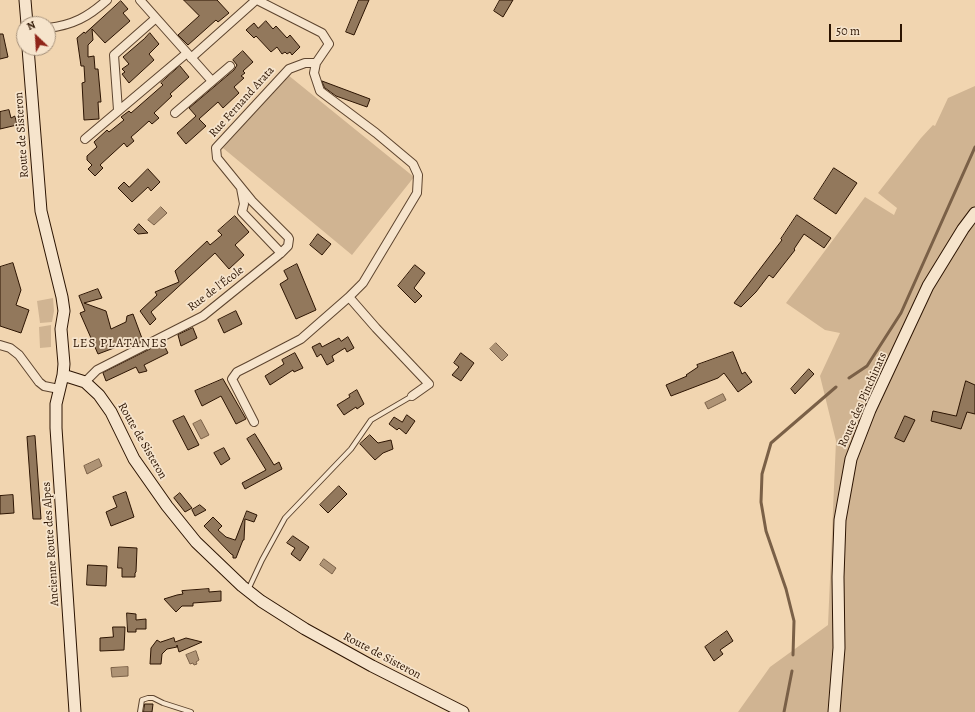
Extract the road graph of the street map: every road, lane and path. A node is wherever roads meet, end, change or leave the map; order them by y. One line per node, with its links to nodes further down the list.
1 (25, 0): 5 (main road)
2 (107, 0): 7 (street)
3 (140, 0): 6 (street)
4 (257, 0): 8 (street); 10 (street)
5 (26, 16)
6 (156, 18): 8 (street); 13 (street)
7 (56, 26)
8 (189, 55): 12 (street); 13 (street)
9 (29, 56): 22 (main road, Route de Sisteron)
10 (316, 63): 16 (street, Rue Fernand Arata); 20 (street)
11 (230, 66): 12 (street)
12 (212, 81): 14 (street)
13 (118, 110): 15 (street)
14 (174, 113)
15 (85, 139)
16 (240, 186): 18 (street, Rue Fernand Arata); 19 (street)
17 (975, 213): 32 (main road, Route des Pinchinats)
18 (289, 239): 19 (street, Rue de l'École)
19 (281, 253): 23 (street, Rue de l'École)
20 (349, 297): 25 (street); 26 (street)
21 (0, 345): 24 (street)
22 (63, 375): 23 (main road, Route de Sisteron); 24 (main road, Ancienne Route des Alpes)
23 (85, 382): 27 (main road, Route de Sisteron)
24 (59, 389): 28 (main road, Ancienne Route des Alpes)
25 (412, 396): 27 (lane)
26 (254, 422)
27 (248, 590): 31 (main road, Route de Sisteron)
28 (75, 712)
29 (140, 712): 30 (lane)
30 (192, 712)
31 (463, 712)
32 (834, 712)

